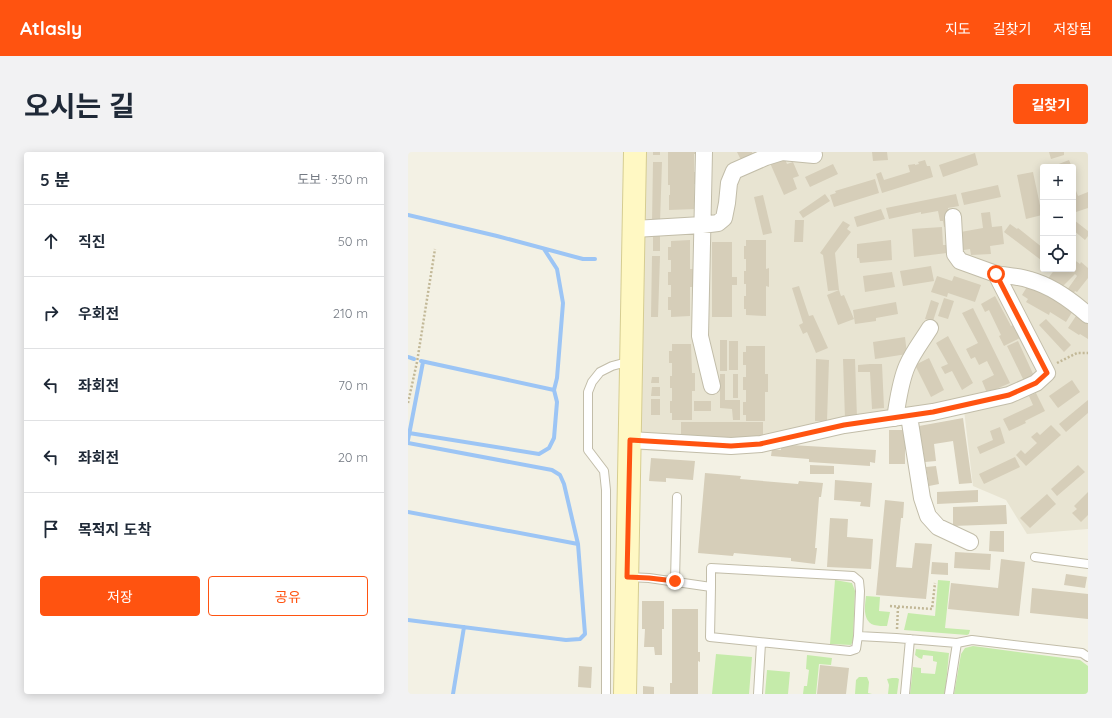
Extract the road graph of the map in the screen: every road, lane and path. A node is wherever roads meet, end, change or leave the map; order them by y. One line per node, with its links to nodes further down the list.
1 (635, 152): 6 (street)
2 (704, 152): 5 (street)
3 (814, 155): 5 (street)
4 (953, 217): 8 (street)
5 (702, 225): 6 (street); 14 (street)
6 (634, 230): 12 (street)
7 (435, 250): 15 (path)
8 (996, 274): 9 (street); 13 (street)
9 (1088, 315)
10 (930, 328): 16 (street)
11 (1088, 353): 13 (path)
12 (632, 361): 17 (street); 34 (lane)
13 (1047, 373): 16 (street)
14 (712, 386)
15 (408, 403)
16 (902, 417): 17 (street); 19 (street)
17 (630, 440): 22 (street)
18 (677, 496): 23 (lane)
19 (970, 542)
20 (1035, 557): 21 (lane)
21 (1088, 564)
22 (627, 577): 23 (lane); 35 (street)
23 (675, 581): 25 (lane)
24 (935, 584): 27 (path)
25 (711, 587): 29 (lane); 31 (lane)
26 (890, 606): 27 (path)
27 (898, 607): 28 (path)
28 (897, 628)
29 (858, 636): 30 (lane); 31 (lane)
30 (910, 639): 32 (lane); 37 (lane)
31 (761, 643): 36 (lane)
32 (957, 643): 33 (lane); 38 (lane)
33 (1088, 657)
34 (606, 694)
35 (625, 694)
36 (758, 694)
37 (905, 694)
38 (949, 694)

